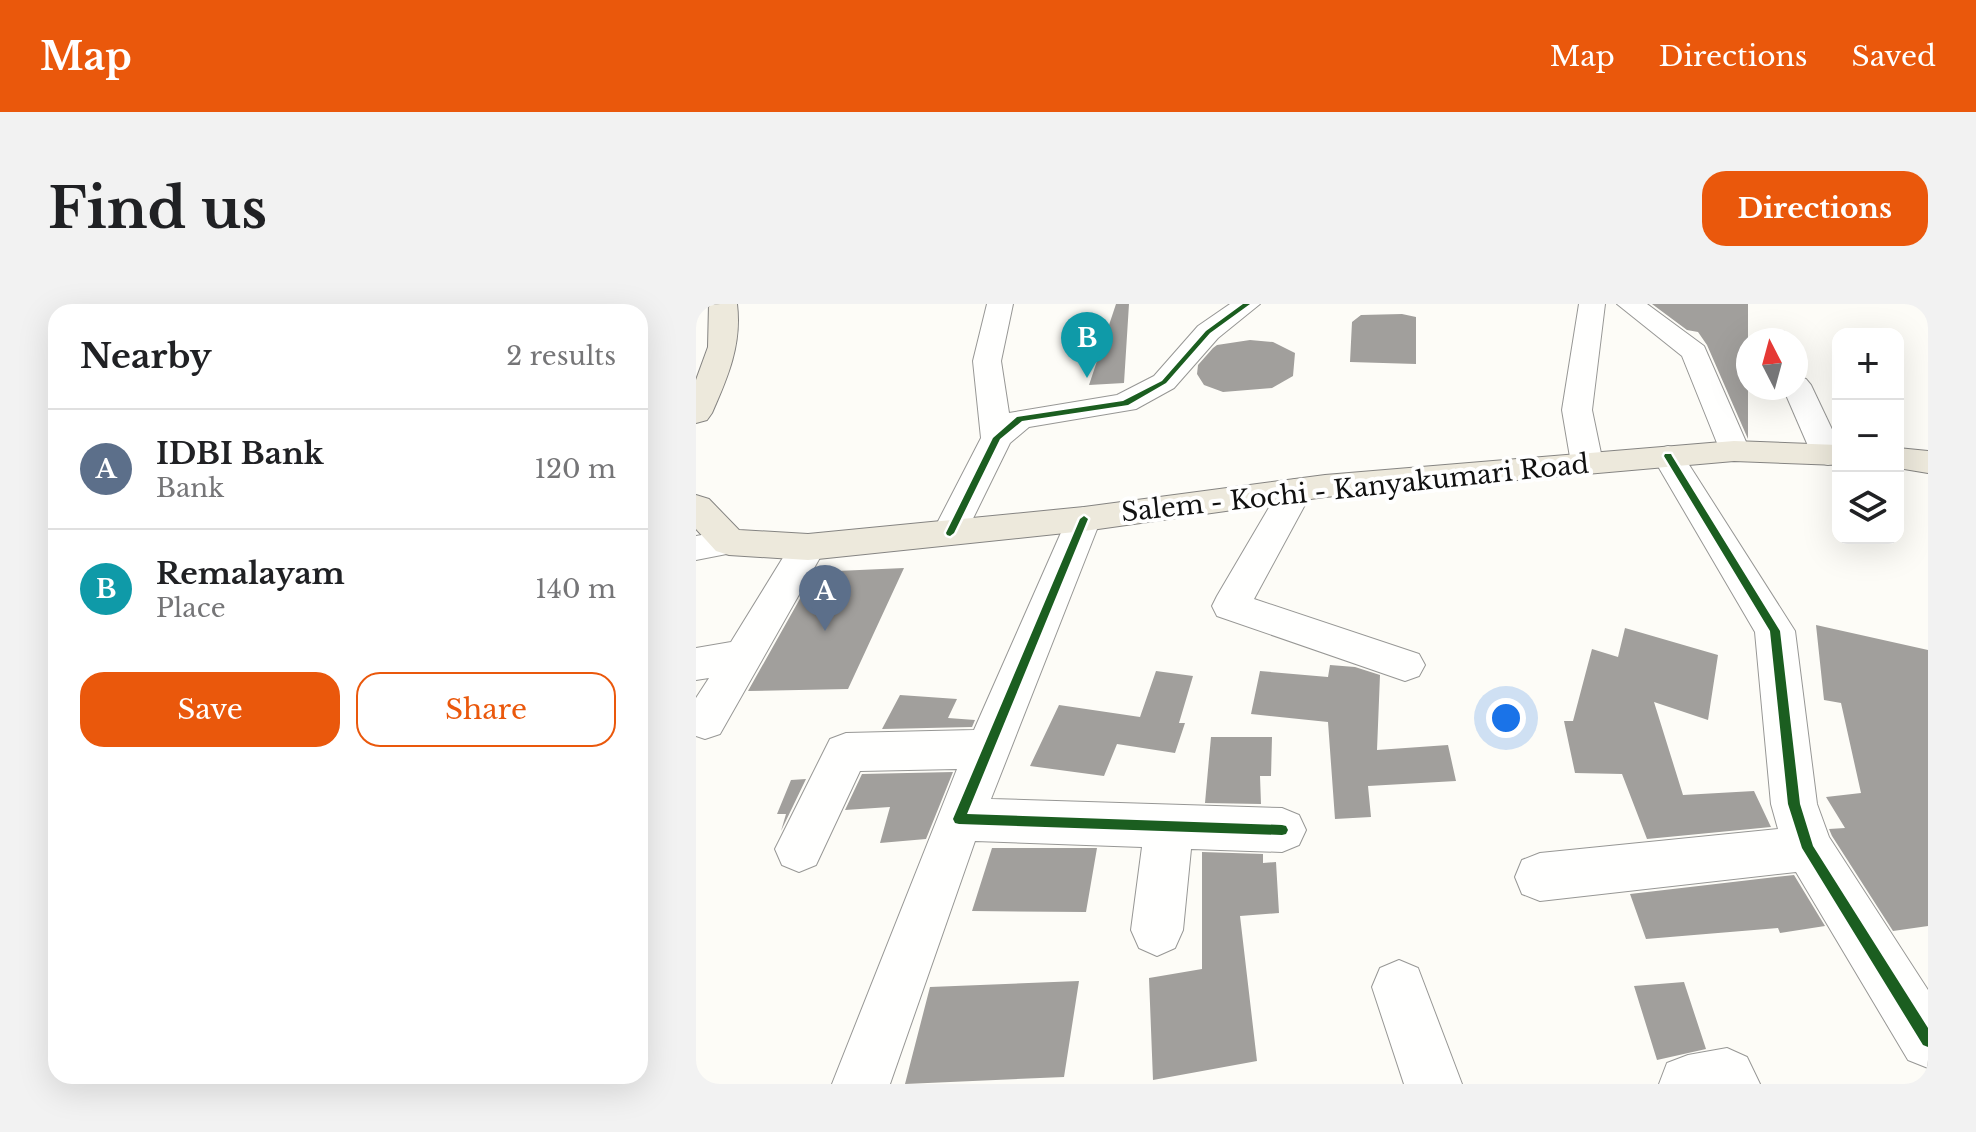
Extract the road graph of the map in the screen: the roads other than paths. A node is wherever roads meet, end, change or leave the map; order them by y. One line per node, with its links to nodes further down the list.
1 (723, 304): 7 (main road)
2 (1000, 304): 8 (street)
3 (1247, 304): 8 (street)
4 (1592, 304): 15 (street)
5 (1630, 304): 9 (street)
6 (1804, 400): 10 (street)
7 (696, 413)
8 (997, 438): 19 (street)
9 (1734, 451): 11 (main road, Salem - Kochi - Kanyakumari Road); 12 (main road, Salem - Kochi - Kanyakumari Road)
10 (1832, 453)
11 (1832, 455)
12 (1668, 456): 15 (main road, Salem - Kochi - Kanyakumari Road); 30 (street)
13 (1904, 459): 14 (main road)
14 (1928, 462)
15 (1587, 463): 16 (main road, Salem - Kochi - Kanyakumari Road)
16 (1296, 490): 18 (main road, Salem - Kochi - Kanyakumari Road); 24 (street)
17 (696, 507): 20 (main road, Salem - Kochi - Kanyakumari Road)
18 (1084, 519): 19 (main road, Salem - Kochi - Kanyakumari Road); 26 (street)
19 (950, 533): 21 (main road, Salem - Kochi - Kanyakumari Road)
20 (712, 545): 21 (main road, Salem - Kochi - Kanyakumari Road)
21 (808, 547): 22 (street)
22 (743, 656): 23 (street); 25 (street)
23 (696, 664)
24 (1405, 665)
25 (705, 721)
26 (986, 749): 27 (street); 31 (street)
27 (959, 819): 28 (street); 36 (street)
28 (1169, 826): 29 (street); 33 (street)
29 (1282, 830)
30 (1808, 848): 32 (street); 35 (street)
31 (799, 849)
32 (1540, 877)
33 (1157, 930)
34 (1399, 987): 37 (street)
35 (1928, 1040)
36 (861, 1084)
37 (1433, 1084)
38 (1688, 1084): 39 (street)
39 (1731, 1084)

